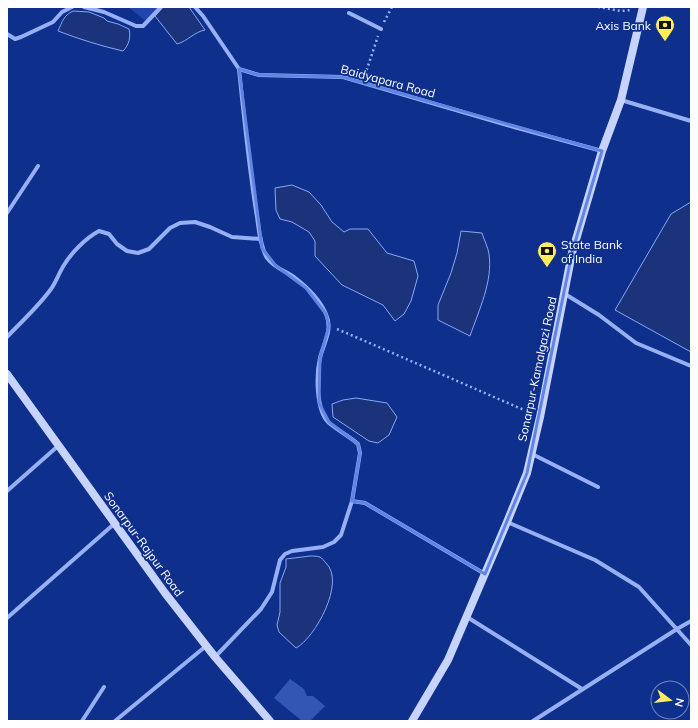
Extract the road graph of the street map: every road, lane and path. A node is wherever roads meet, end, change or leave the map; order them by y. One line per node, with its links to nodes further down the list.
1 (72, 7): 10 (street)
2 (84, 7): 3 (street)
3 (161, 7)
4 (195, 7): 11 (street)
5 (392, 7): 9 (path)
6 (598, 7): 7 (path)
7 (639, 8): 13 (main road, Sonarpur-Kamalgazi Road)
8 (349, 13): 9 (street)
9 (381, 29): 12 (path)
10 (7, 34)
11 (239, 69): 12 (street, Baidyapara Road); 18 (street)
12 (362, 83): 15 (street, Baidyapara Road)
13 (621, 100): 14 (street); 15 (main road, Sonarpur-Kamalgazi Road)
14 (691, 121)
15 (602, 151): 19 (main road, Sonarpur-Kamalgazi Road)
16 (38, 166): 17 (street)
17 (7, 213)
18 (261, 240): 20 (street); 21 (street)
19 (564, 293): 22 (street); 24 (main road, Sonarpur-Kamalgazi Road)
20 (329, 326): 24 (path); 29 (street)
21 (7, 337)
22 (691, 366)
23 (7, 374): 25 (main road, Sonarpur-Rajpur Road)
24 (540, 417): 26 (main road, Sonarpur-Kamalgazi Road)
25 (58, 446): 28 (street); 31 (main road, Sonarpur-Rajpur Road)
26 (531, 454): 27 (street); 30 (main road, Sonarpur-Kamalgazi Road)
27 (598, 487)
28 (7, 492)
29 (352, 501): 32 (street); 39 (street)
30 (507, 522): 32 (main road, Sonarpur-Kamalgazi Road); 36 (street)
31 (114, 524): 34 (street); 38 (main road, Sonarpur-Rajpur Road)
32 (485, 574): 33 (main road, Sonarpur-Kamalgazi Road)
33 (466, 617): 41 (street); 45 (main road, Sonarpur-Kamalgazi Road)
34 (7, 618)
35 (691, 621): 36 (street)
36 (677, 629): 37 (street); 41 (street)
37 (691, 645)
38 (206, 646): 39 (main road, Sonarpur-Rajpur Road); 43 (street)
39 (215, 657): 44 (main road, Sonarpur-Rajpur Road)
40 (104, 687): 42 (street)
41 (582, 689): 46 (street)
42 (82, 721)
43 (115, 721)
44 (270, 721)
45 (412, 721)
46 (533, 721)

